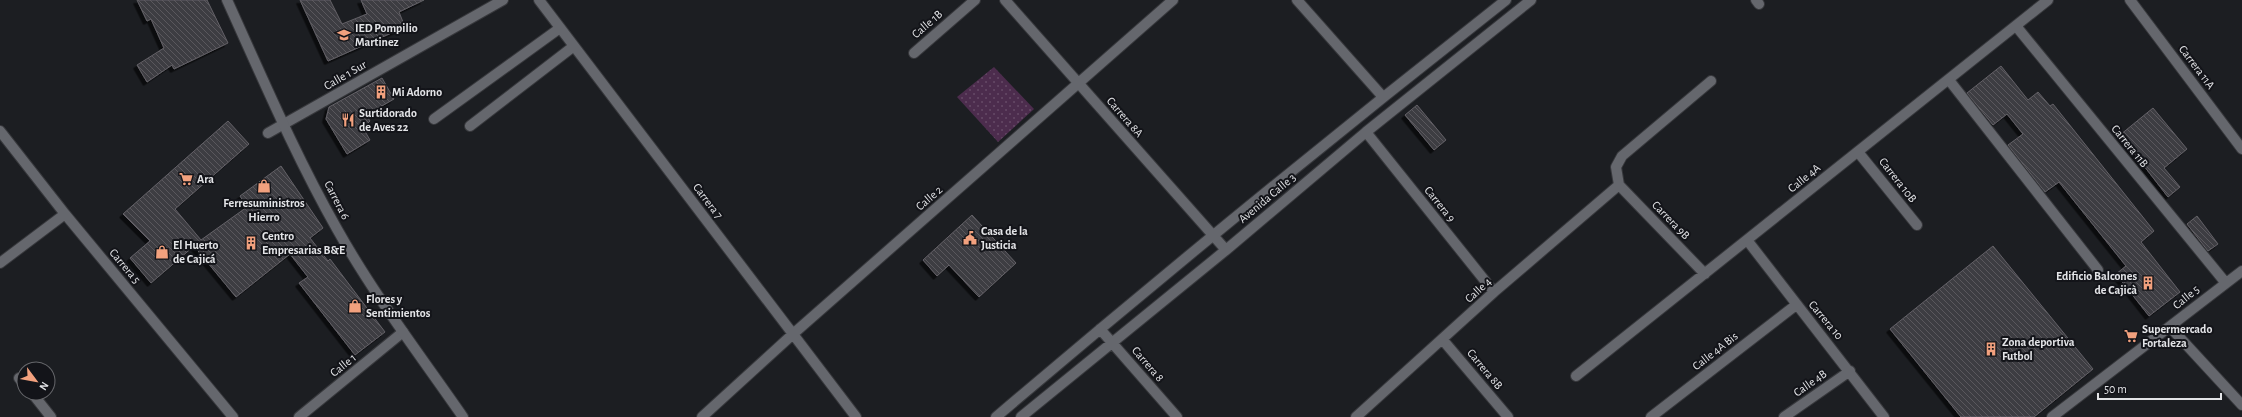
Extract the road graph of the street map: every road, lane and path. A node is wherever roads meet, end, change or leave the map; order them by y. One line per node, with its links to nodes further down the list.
1 (227, 0): 21 (street, Carrera 6)
2 (503, 0): 21 (street, Calle 1 Sur)
3 (539, 0): 13 (street, Carrera 7)
4 (975, 0): 15 (street, Calle 1B)
5 (1006, 0): 18 (street, Carrera 8A)
6 (1174, 0): 18 (street, Calle 2)
7 (1297, 0): 19 (street)
8 (1506, 0): 19 (street, Avenida Calle 3)
9 (2048, 0): 12 (street, Calle 4A)
10 (2130, 0): 26 (street, Carrera 11A)
11 (1527, 1): 24 (street, Avenida Calle 3)
12 (2016, 26): 16 (street, Calle 4A); 38 (street, Carrera 11B)
13 (560, 28): 14 (street, Carrera 7); 20 (street)
14 (574, 46): 22 (street); 44 (street, Carrera 7)
15 (914, 53)
16 (1949, 80): 27 (street, Calle 4A); 35 (street)
17 (1711, 81): 28 (street)
18 (1080, 84): 31 (street, Carrera 8A); 44 (street, Calle 2)
19 (1383, 97): 31 (street, Avenida Calle 3)
20 (434, 119)
21 (284, 125): 25 (street, Calle 1 Sur); 43 (street, Carrera 6)
22 (470, 126)
23 (0, 131): 29 (street, Carrera 5)
24 (1366, 132): 33 (street, Avenida Calle 3); 39 (street, Carrera 9)
25 (268, 133)
26 (2242, 149)
27 (1858, 152): 30 (street, Carrera 10B); 32 (street, Calle 4A)
28 (1619, 185): 37 (street, Carrera 9B); 39 (street, Calle 4)
29 (65, 214): 34 (street); 52 (street, Carrera 5)
30 (1916, 225)
31 (1213, 235): 33 (street, Carrera 8A); 42 (street, Avenida Calle 3)
32 (1747, 240): 37 (street, Calle 4A); 40 (street, Carrera 10)
33 (1226, 250): 46 (street, Avenida Calle 3)
34 (0, 263)
35 (2098, 270)
36 (2242, 271): 38 (street, Calle 5)
37 (1705, 274): 48 (street, Calle 4A)
38 (2225, 282): 41 (street, Calle 5)
39 (1494, 292): 45 (street, Calle 4)
40 (1796, 305): 47 (street, Carrera 10); 62 (street, Calle 4A Bis)
41 (2170, 327): 50 (street); 65 (street, Calle 5)
42 (1100, 328): 46 (street, Carrera 8); 57 (street, Avenida Calle 3)
43 (404, 332): 53 (street, Calle 1); 54 (street, Carrera 6)
44 (793, 334): 55 (street, Calle 2); 56 (street, Carrera 7)
45 (1442, 339): 60 (street, Calle 4); 61 (street, Carrera 8B)
46 (1112, 343): 58 (street, Avenida Calle 3); 59 (street, Carrera 8)
47 (1850, 371): 63 (street, Calle 4B); 64 (street, Carrera 10)
48 (1576, 376)
49 (38, 401): 51 (street)
50 (2242, 405)
51 (51, 417)
52 (233, 417)
53 (299, 417)
54 (463, 417)
55 (702, 417)
56 (856, 417)
57 (996, 417)
58 (1021, 417)
59 (1177, 417)
60 (1356, 417)
61 (1508, 417)
62 (1651, 417)
63 (1784, 417)
64 (1884, 417)
65 (2052, 417)

